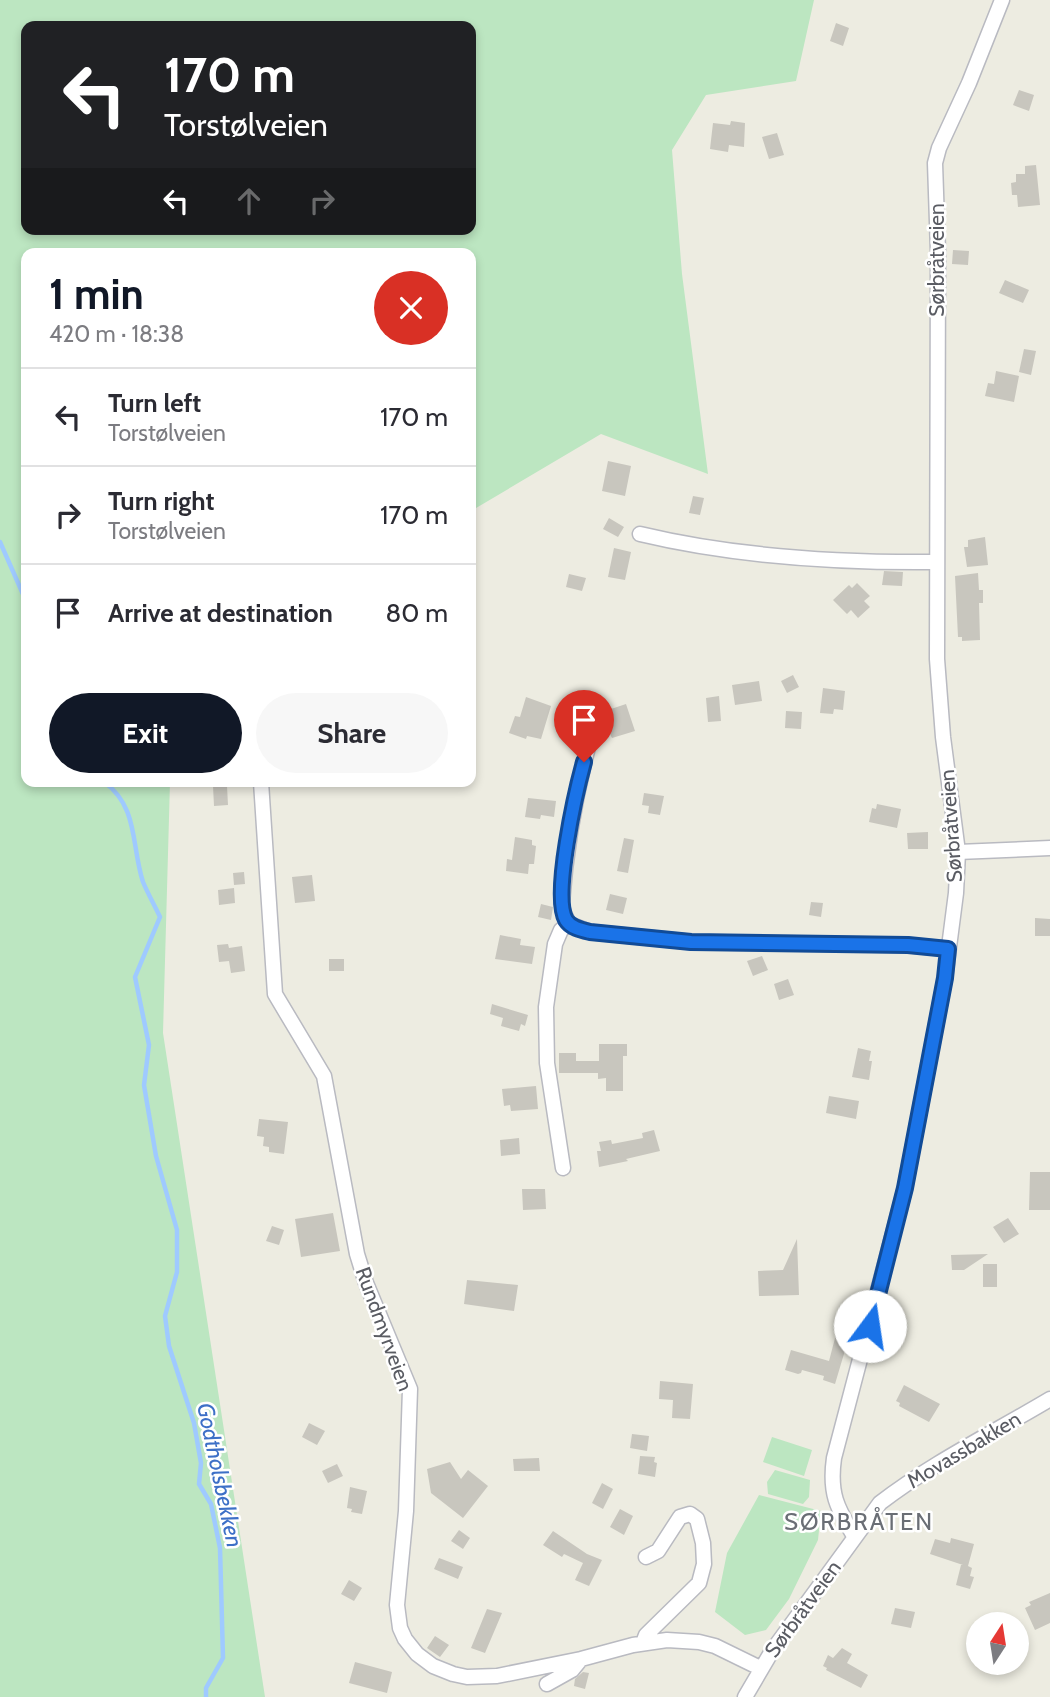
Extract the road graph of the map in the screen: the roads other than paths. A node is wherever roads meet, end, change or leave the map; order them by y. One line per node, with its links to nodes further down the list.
1 (1002, 0): 3 (street, Sørbråtveien)
2 (640, 534): 3 (street)
3 (937, 562): 7 (street, Sørbråtveien)
4 (592, 736): 8 (street)
5 (261, 787): 15 (street, Rundmyrveien)
6 (1050, 848): 7 (street)
7 (958, 852): 9 (street, Sørbråtveien)
8 (569, 924): 9 (street); 10 (street)
9 (948, 949): 12 (street, Sørbråtveien)
10 (563, 1168)
11 (1050, 1399): 12 (street, Movassbakken)
12 (855, 1536): 16 (street, Sørbråtveien)
13 (646, 1557): 14 (street)
14 (643, 1643): 15 (street, Rundmyrveien); 16 (street, Rundmyrveien)
15 (581, 1659): 17 (street)
16 (760, 1668): 18 (street, Sørbråtveien)
17 (547, 1684)
18 (745, 1697)

